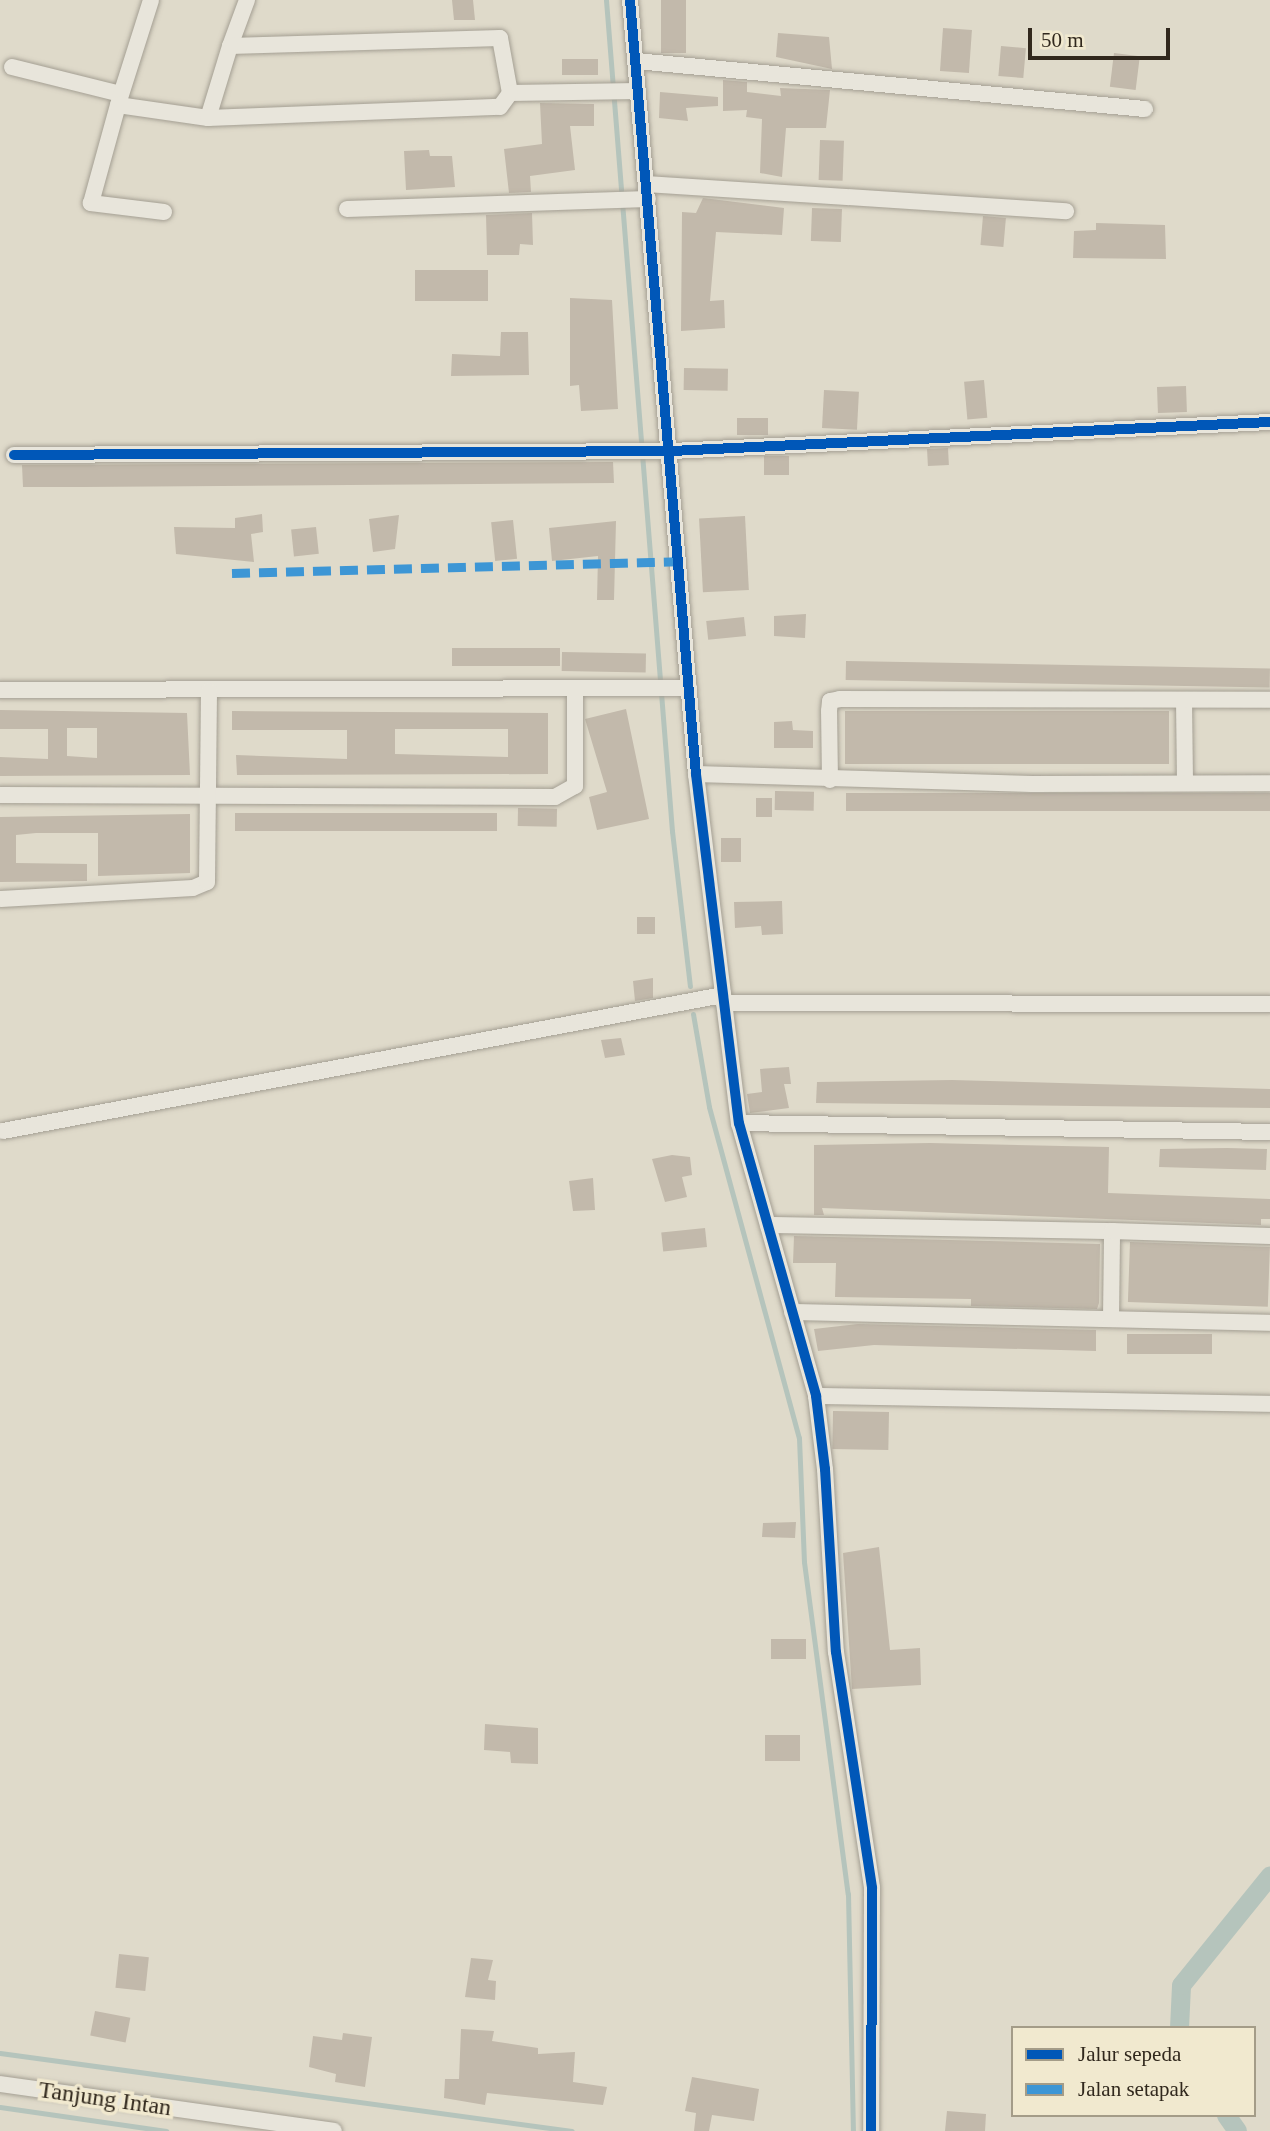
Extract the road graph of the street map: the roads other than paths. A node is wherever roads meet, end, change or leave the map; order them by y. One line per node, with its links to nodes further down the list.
1 (151, 0): 9 (street)
2 (247, 0): 4 (street)
3 (630, 0): 5 (street)
4 (230, 46): 8 (street); 11 (street)
5 (636, 61): 7 (street); 10 (street)
6 (12, 67): 9 (street)
7 (632, 91): 8 (street); 12 (street)
8 (510, 93): 11 (street)
9 (120, 100): 11 (street); 15 (street)
10 (1145, 109)
11 (208, 118)
12 (643, 194): 13 (street); 14 (street); 17 (street)
13 (346, 209)
14 (1066, 211)
15 (164, 212)
16 (1270, 422): 17 (street)
17 (667, 451): 18 (street); 20 (street)
18 (14, 455)
19 (575, 688): 20 (street); 22 (street); 29 (street)
20 (683, 688): 25 (street)
21 (0, 690): 22 (street)
22 (209, 691): 29 (street)
23 (1184, 700): 24 (street); 26 (street); 27 (street)
24 (1270, 700)
25 (696, 774): 26 (street); 32 (street)
26 (830, 780): 27 (street)
27 (1185, 783): 28 (street)
28 (1270, 783)
29 (211, 793): 30 (street); 31 (street)
30 (0, 795)
31 (1, 900)
32 (724, 999): 33 (street); 34 (street); 35 (street)
33 (1270, 1004)
34 (740, 1123): 36 (street); 37 (street)
35 (3, 1131)
36 (1270, 1132)
37 (768, 1225): 38 (street); 40 (street)
38 (1112, 1231): 39 (street); 41 (street)
39 (1270, 1236)
40 (792, 1312): 41 (street); 43 (street)
41 (1111, 1319): 42 (street)
42 (1270, 1323)
43 (816, 1396): 44 (street); 47 (street)
44 (1270, 1404)
45 (0, 2084): 46 (street, Tanjung Intan)
46 (334, 2131)
47 (871, 2131)

